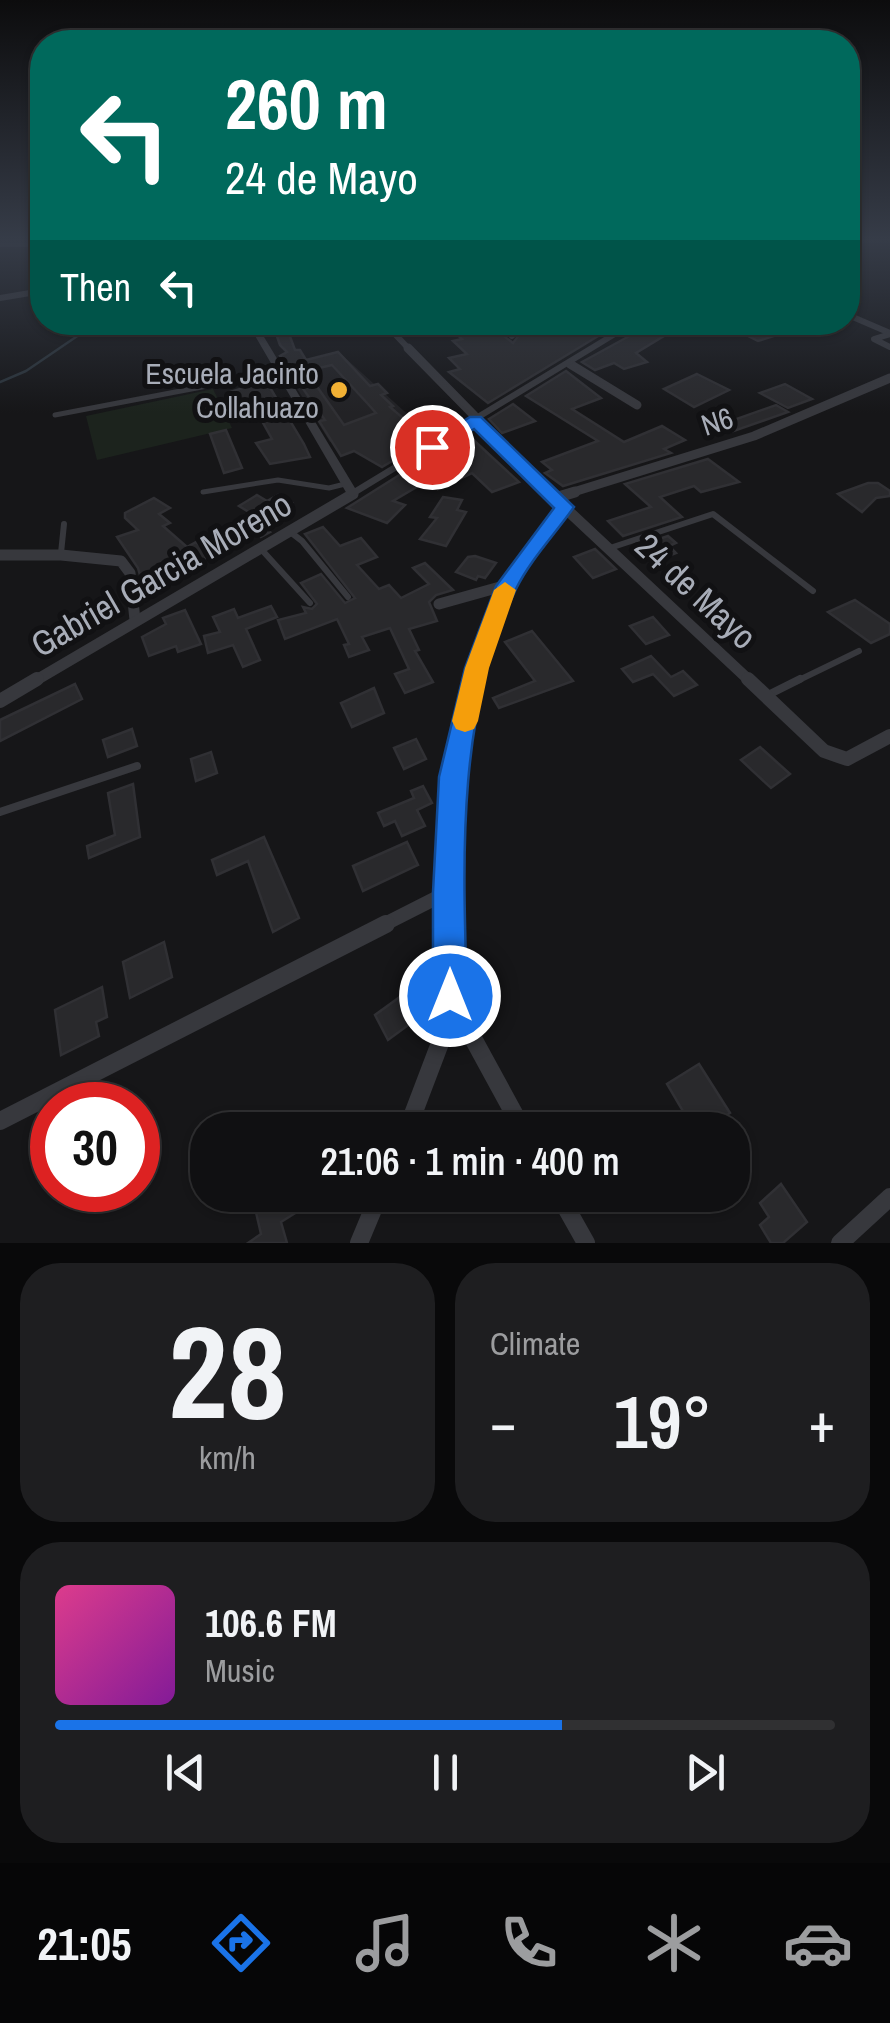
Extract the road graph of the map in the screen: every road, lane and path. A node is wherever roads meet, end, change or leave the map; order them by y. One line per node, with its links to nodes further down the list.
1 (860, 320): 2 (street)
2 (890, 334): 6 (street)
3 (259, 335): 8 (street)
4 (397, 335): 12 (street, 24 de Mayo)
5 (616, 335): 7 (street, Gabriel Garcia Moreno)
6 (890, 347)
7 (570, 364): 10 (street); 12 (street, Gabriel Garcia Moreno)
8 (280, 372): 11 (lane); 13 (street)
9 (890, 378): 15 (street, N6)
10 (638, 405)
11 (55, 415)
12 (476, 421): 13 (street, Gabriel Garcia Moreno); 15 (street, 24 de Mayo)
13 (350, 491): 14 (lane); 17 (street, Gabriel Garcia Moreno)
14 (202, 492)
15 (560, 503): 19 (street, 24 de Mayo); 22 (street)
16 (64, 524): 21 (lane)
17 (289, 531): 18 (street, Gabriel Garcia Moreno); 24 (lane)
18 (260, 548): 25 (lane); 27 (street, Gabriel Garcia Moreno)
19 (610, 548): 23 (lane); 29 (street, 24 de Mayo)
20 (0, 554): 21 (street)
21 (61, 555): 27 (street)
22 (507, 586): 26 (street); 34 (street)
23 (814, 591)
24 (348, 597)
25 (310, 603)
26 (439, 604)
27 (135, 620): 30 (street, Gabriel Garcia Moreno)
28 (858, 651): 29 (lane)
29 (766, 696): 31 (street, 24 de Mayo)
30 (0, 701)
31 (890, 736)
32 (137, 766): 33 (lane)
33 (0, 812)
34 (448, 892): 35 (street); 38 (street)
35 (450, 996): 36 (street); 37 (street)
36 (414, 1112)
37 (513, 1112)
38 (0, 1121)
39 (890, 1197): 44 (street)
40 (373, 1212): 42 (street)
41 (569, 1212): 43 (street)
42 (359, 1243)
43 (586, 1243)
44 (840, 1243)

